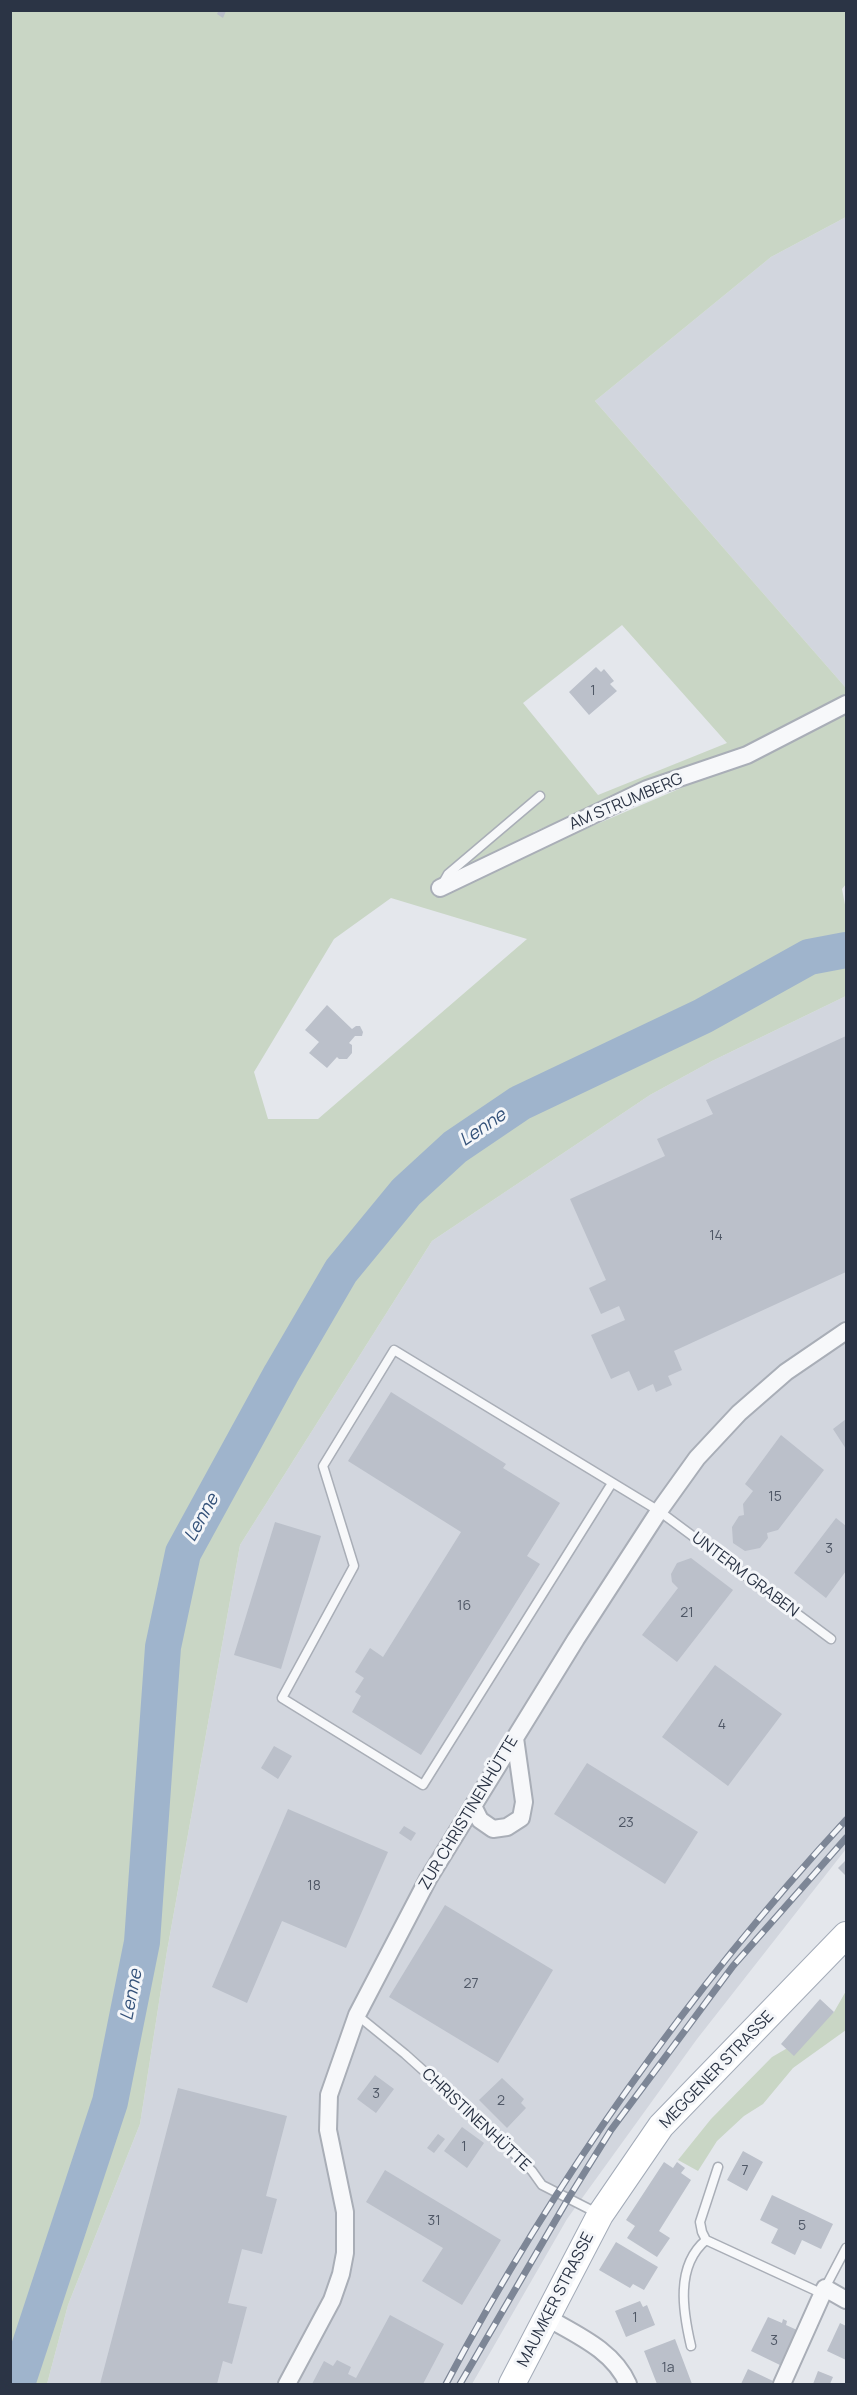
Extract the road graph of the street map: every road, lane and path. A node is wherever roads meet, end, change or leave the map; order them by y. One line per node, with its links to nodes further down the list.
1 (846, 705): 3 (street, AM STRUMBERG)
2 (540, 796): 3 (lane)
3 (440, 888)
4 (846, 1330): 6 (street, ZUR CHRISTINENHÜTTE)
5 (612, 1483): 5 (lane, UNTERM GRABEN); 6 (lane, UNTERM GRABEN)
6 (659, 1511): 7 (lane, UNTERM GRABEN); 8 (street, ZUR CHRISTINENHÜTTE)
7 (831, 1639)
8 (515, 1738): 9 (street, ZUR CHRISTINENHÜTTE); 9 (street)
9 (473, 1806): 11 (street, ZUR CHRISTINENHÜTTE)
10 (846, 1935): 13 (main road, MEGGENER STRASSE)
11 (357, 2015): 13 (lane, CHRISTINENHÜTTE); 20 (street, ZUR CHRISTINENHÜTTE)
12 (718, 2167): 14 (lane)
13 (600, 2215): 18 (main road, MAUMKER STRASSE)
14 (706, 2240): 16 (lane); 19 (lane)
15 (846, 2248): 16 (lane)
16 (824, 2291): 17 (street); 23 (street)
17 (846, 2300)
18 (546, 2317): 21 (main road, MAUMKER STRASSE); 22 (street)
19 (691, 2346)
20 (287, 2385)
21 (512, 2385)
22 (628, 2385)
23 (782, 2385)

